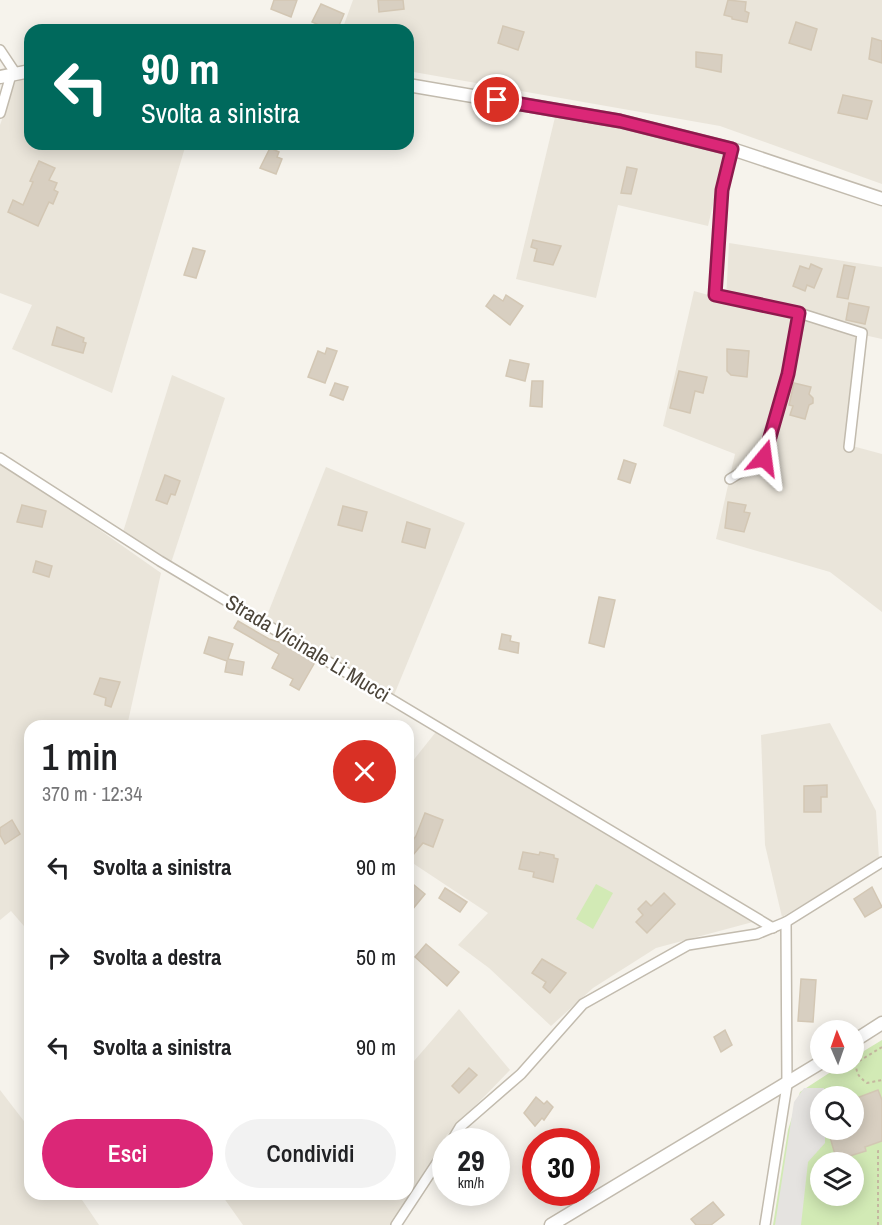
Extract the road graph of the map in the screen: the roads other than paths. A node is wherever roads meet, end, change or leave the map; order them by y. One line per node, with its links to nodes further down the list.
1 (0, 50): 3 (street)
2 (24, 73): 3 (street)
3 (9, 75): 5 (street)
4 (414, 86): 6 (street)
5 (0, 113)
6 (732, 149): 7 (street); 8 (street)
7 (882, 199)
8 (799, 313): 9 (street); 11 (street)
9 (849, 447)
10 (0, 458): 14 (street, Strada Vicinale Li Mucci)
11 (730, 479)
12 (882, 862): 13 (street)
13 (786, 922): 14 (street); 18 (street)
14 (773, 928): 19 (street)
15 (882, 1023): 16 (street)
16 (864, 1035)
17 (810, 1070): 18 (street)
18 (787, 1085): 24 (street); 25 (street)
19 (459, 1128)
20 (432, 1170): 21 (street)
21 (414, 1198)
22 (412, 1200): 23 (street)
23 (396, 1225)
24 (551, 1225)
25 (765, 1225)

